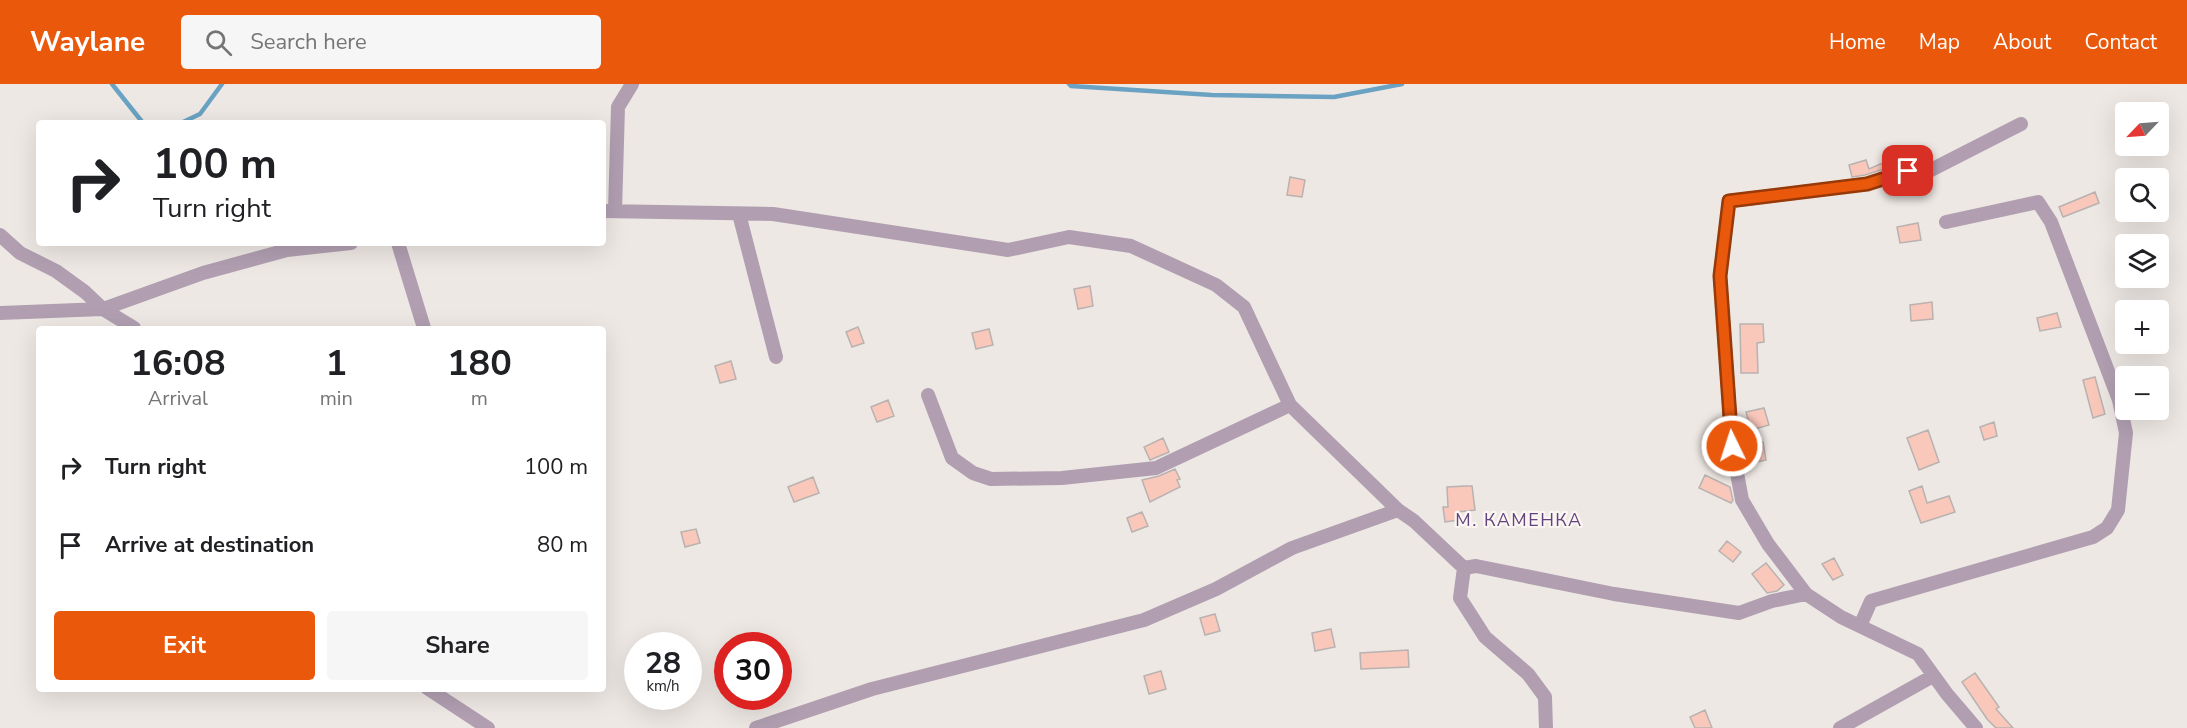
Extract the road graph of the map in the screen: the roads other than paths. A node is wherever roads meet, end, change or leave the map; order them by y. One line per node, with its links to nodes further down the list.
1 (632, 84): 3 (street)
2 (2021, 124): 18 (street)
3 (609, 211): 4 (street)
4 (739, 214): 13 (street); 15 (street)
5 (1946, 222): 19 (street)
6 (0, 235): 9 (street)
7 (324, 246): 9 (street)
8 (399, 246): 12 (street)
9 (103, 309): 10 (street); 11 (street)
10 (0, 313)
11 (131, 326)
12 (423, 326)
13 (776, 357)
14 (928, 395): 15 (street)
15 (1290, 405): 16 (street)
16 (1398, 510): 17 (street); 23 (street)
17 (1464, 568): 18 (street); 24 (street)
18 (1806, 594): 19 (street)
19 (1860, 626): 20 (street)
20 (1934, 676): 25 (street); 26 (street)
21 (433, 692): 22 (street)
22 (488, 728)
23 (756, 728)
24 (1546, 728)
25 (1840, 728)
26 (1976, 728)

